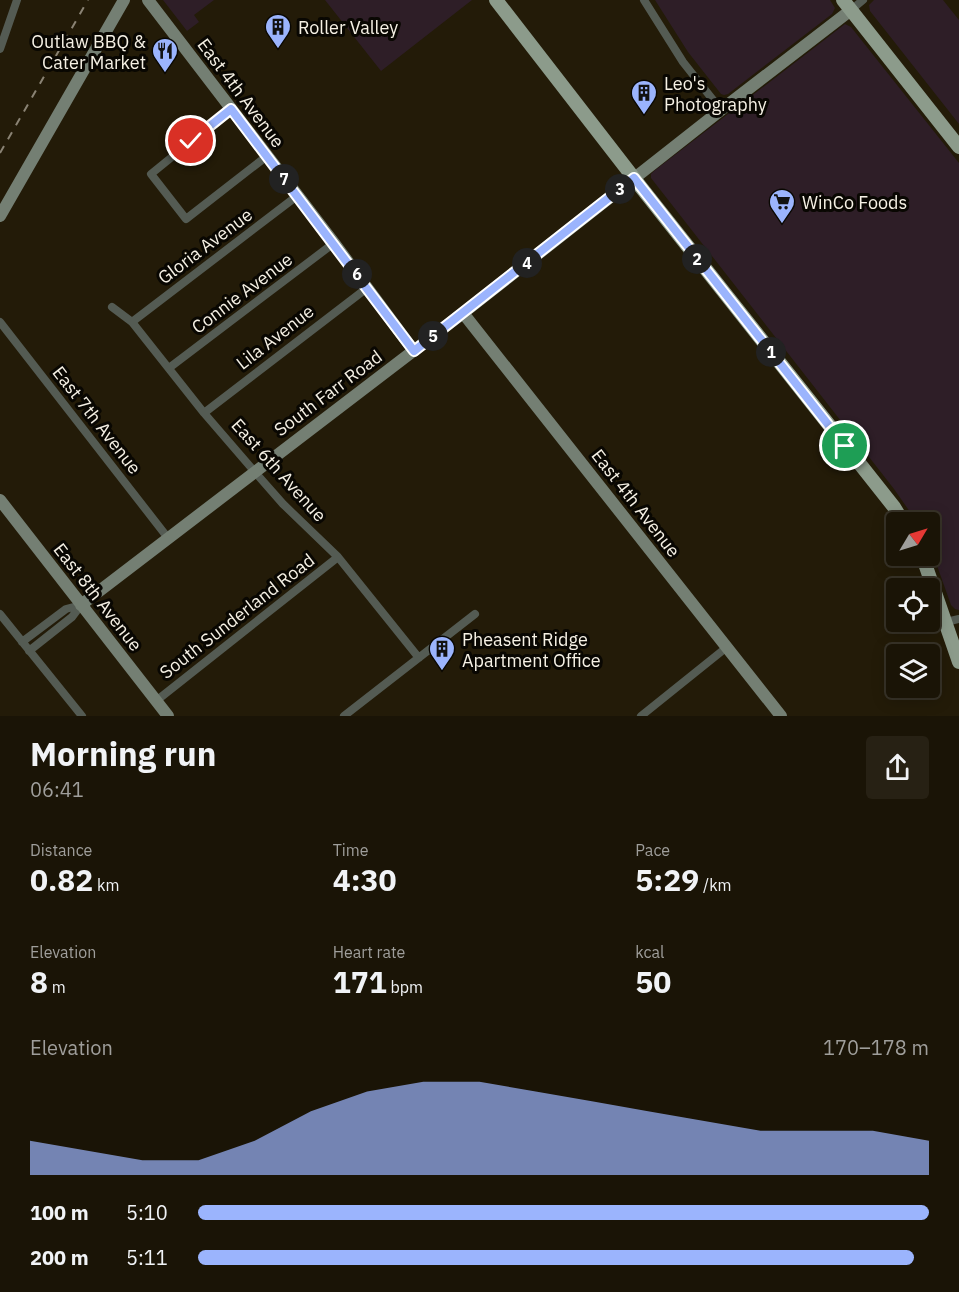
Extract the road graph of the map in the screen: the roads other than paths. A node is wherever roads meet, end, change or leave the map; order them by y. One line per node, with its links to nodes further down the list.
1 (17, 0): 8 (street)
2 (124, 0): 15 (street)
3 (148, 0): 9 (street, East 4th Avenue)
4 (496, 0): 13 (main road)
5 (644, 0): 10 (street)
6 (863, 0): 7 (street)
7 (847, 5): 10 (street, South Farr Road); 11 (main road)
8 (0, 49)
9 (231, 109): 12 (street, East 4th Avenue); 12 (street)
10 (721, 110): 13 (street, South Farr Road)
11 (959, 147)
12 (267, 156): 14 (street, East 4th Avenue)
13 (634, 178): 19 (street, South Farr Road); 27 (main road)
14 (297, 196): 16 (street, East 4th Avenue); 21 (street, Gloria Avenue)
15 (0, 216)
16 (334, 243): 17 (street, East 4th Avenue); 23 (street, Connie Avenue)
17 (366, 288): 22 (street, East 4th Avenue); 24 (street, Lila Avenue)
18 (112, 307): 21 (street, East 6th Avenue)
19 (463, 313): 22 (street, South Farr Road); 36 (street, East 4th Avenue)
20 (0, 322): 28 (street, East 7th Avenue)
21 (132, 322): 23 (street, East 6th Avenue)
22 (414, 351): 25 (street, South Farr Road)
23 (170, 369): 24 (street, East 6th Avenue)
24 (204, 413): 25 (street, East 6th Avenue)
25 (254, 471): 28 (street, South Farr Road); 29 (street, East 6th Avenue)
26 (0, 500): 31 (street, East 8th Avenue)
27 (897, 512)
28 (168, 538): 31 (street, South Farr Road)
29 (338, 557): 38 (street, East 6th Avenue); 40 (street, South Sunderland Road)
30 (927, 566): 34 (main road)
31 (81, 605): 35 (street, South Farr Road); 37 (street, South Farr Road); 40 (street, East 8th Avenue)
32 (0, 614): 35 (street)
33 (475, 614): 38 (street)
34 (952, 621): 39 (main road)
35 (22, 642): 37 (street)
36 (728, 647): 44 (street); 45 (street, East 4th Avenue)
37 (29, 651): 41 (street)
38 (419, 658): 43 (street)
39 (959, 662)
40 (156, 701): 42 (street, East 8th Avenue)
41 (81, 716)
42 (168, 716)
43 (344, 716)
44 (641, 716)
45 (781, 716)

